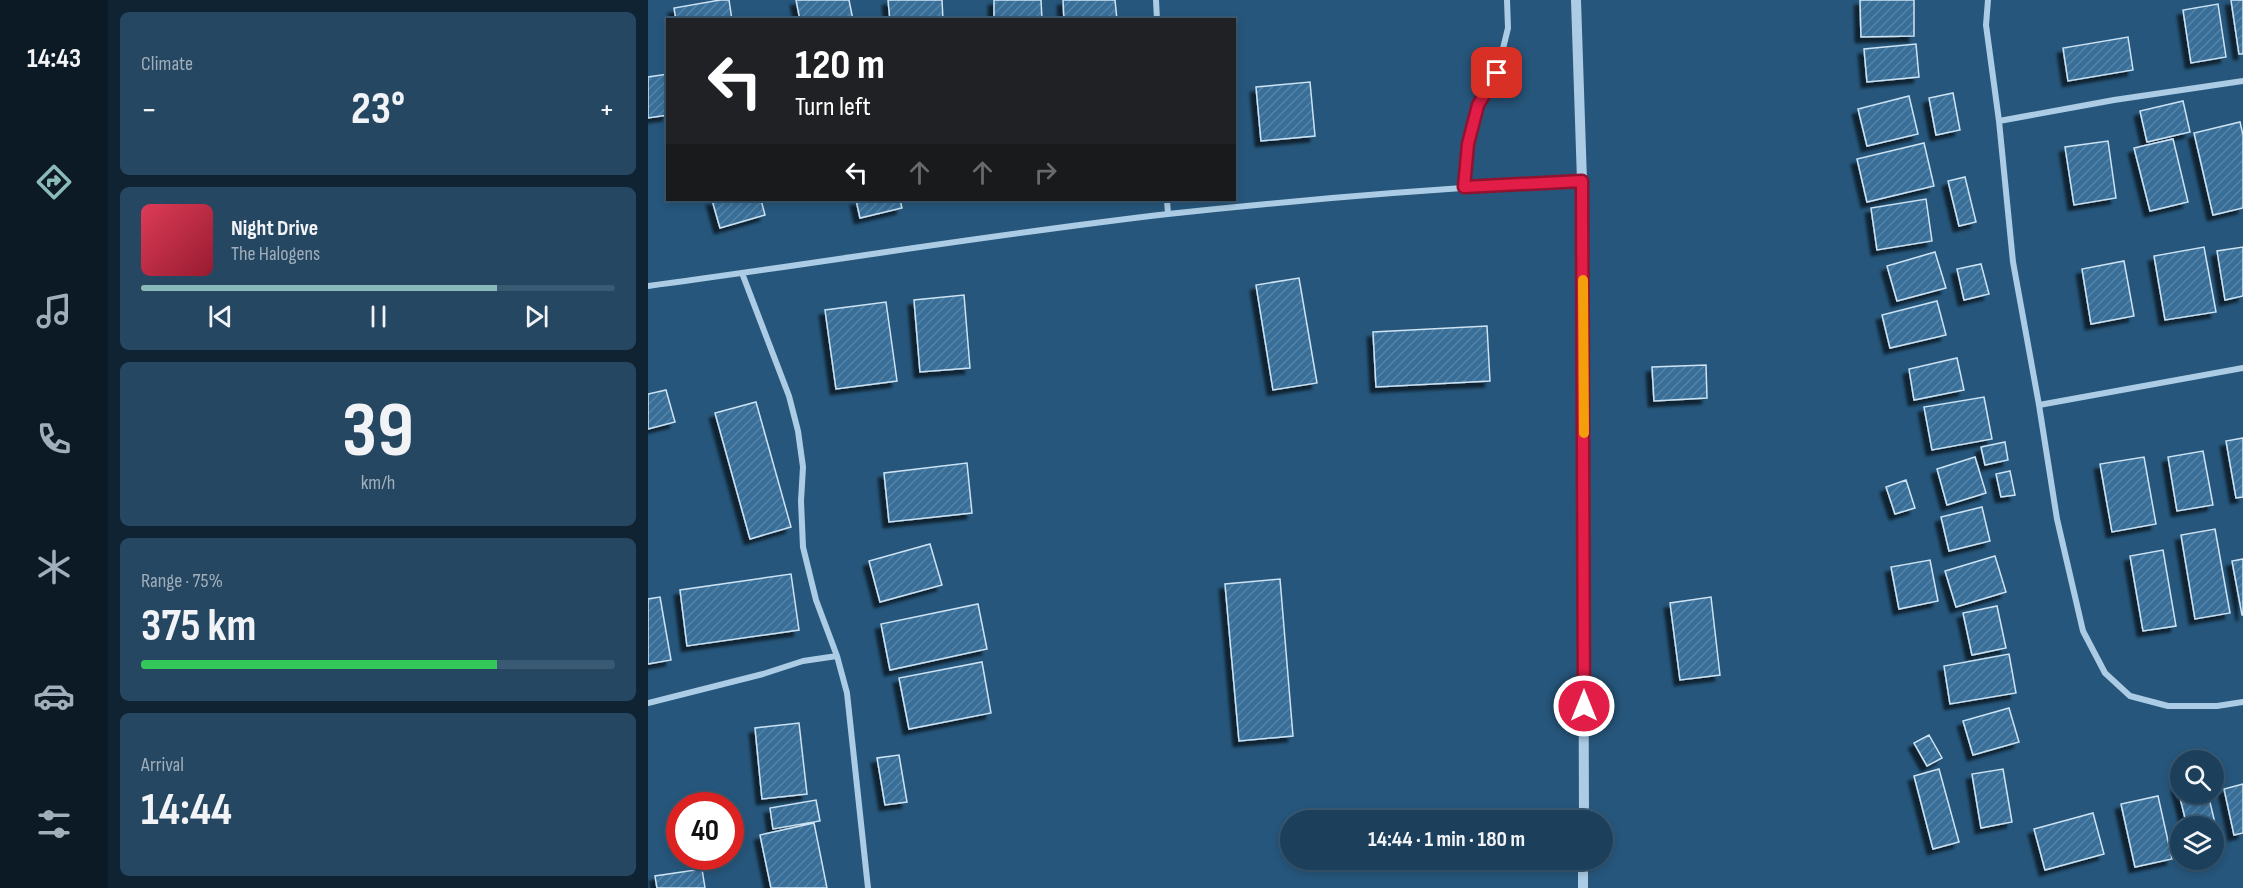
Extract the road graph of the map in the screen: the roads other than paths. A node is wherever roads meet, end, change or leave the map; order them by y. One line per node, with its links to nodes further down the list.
1 (1156, 0): 5 (street)
2 (1507, 0): 9 (street)
3 (1576, 0): 8 (street)
4 (1988, 0): 7 (street)
5 (1157, 18)
6 (2243, 81): 7 (street)
7 (1999, 121): 15 (street)
8 (1582, 181): 9 (street); 19 (street)
9 (1464, 187): 11 (street)
10 (1167, 201): 11 (street)
11 (1168, 214): 12 (street)
12 (742, 273): 13 (street); 16 (street)
13 (648, 286)
14 (2243, 368): 15 (street)
15 (2039, 405): 17 (street)
16 (837, 656): 18 (street); 21 (street)
17 (2243, 702)
18 (648, 703)
19 (1584, 810)
20 (1583, 870): 22 (street)
21 (868, 888)
22 (1583, 888)

